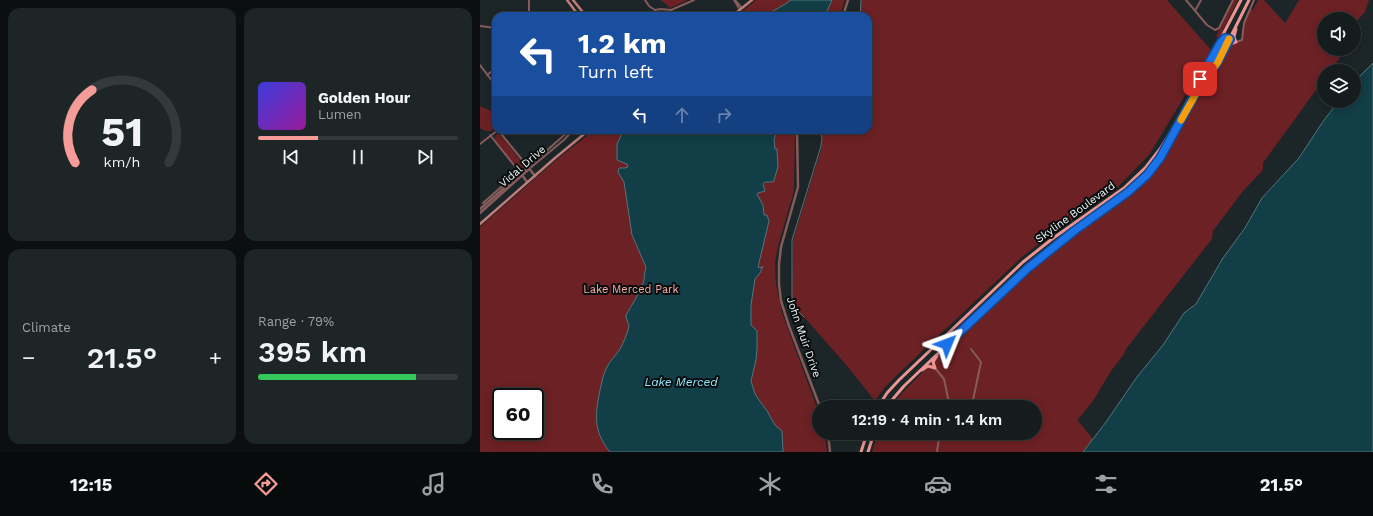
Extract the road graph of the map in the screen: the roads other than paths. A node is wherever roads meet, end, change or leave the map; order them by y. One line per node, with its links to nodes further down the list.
1 (529, 0): 17 (street)
2 (567, 0): 18 (main road)
3 (573, 0): 19 (main road)
4 (645, 0): 5 (street)
5 (694, 0)
6 (734, 0): 15 (street)
7 (752, 0): 15 (main road)
8 (848, 0): 21 (street)
9 (1186, 0): 16 (street)
10 (1201, 0): 16 (street)
11 (1233, 0): 16 (street)
12 (1241, 0): 22 (main road, Skyline Boulevard)
13 (1249, 0): 23 (main road, Skyline Boulevard)
14 (1254, 0): 27 (street)
15 (741, 9): 20 (main road)
16 (1195, 11)
17 (529, 12)
18 (577, 12)
19 (583, 12)
20 (737, 12)
21 (844, 12)
22 (1233, 16): 26 (main road); 28 (main road, Skyline Boulevard)
23 (1237, 25): 26 (main road, Skyline Boulevard); 27 (main road)
24 (480, 26): 25 (street)
25 (492, 28)
26 (1230, 39): 27 (street); 28 (main road); 29 (main road, Skyline Boulevard)
27 (1236, 42): 29 (main road)
28 (1214, 54): 55 (main road, Skyline Boulevard)
29 (1221, 56): 50 (main road, Skyline Boulevard)
30 (480, 66): 32 (street)
31 (492, 72): 32 (street)
32 (488, 75): 33 (street)
33 (492, 80)
34 (493, 134): 39 (street)
35 (501, 134): 41 (street)
36 (569, 134): 41 (street, Vidal Drive)
37 (585, 134): 43 (main road)
38 (796, 134): 54 (street, John Muir Drive)
39 (490, 136): 40 (street); 42 (street)
40 (480, 144)
41 (529, 168): 42 (street, Vidal Drive); 43 (street)
42 (521, 173): 44 (street); 46 (street, Vidal Drive); 48 (street, Vidal Drive)
43 (535, 176): 44 (main road)
44 (527, 182): 49 (main road)
45 (480, 200): 46 (street)
46 (484, 204): 47 (street, Vidal Drive)
47 (480, 209)
48 (480, 212)
49 (480, 224)
50 (947, 344): 52 (main road); 53 (main road, Skyline Boulevard)
51 (971, 349): 58 (street)
52 (935, 368): 53 (main road); 57 (street)
53 (917, 373): 56 (main road, Skyline Boulevard)
54 (817, 400)
55 (882, 400)
56 (891, 400)
57 (949, 400)
58 (973, 400)
59 (829, 440): 64 (street)
60 (865, 440): 65 (main road)
61 (872, 440): 66 (main road)
62 (939, 440): 63 (street)
63 (937, 451)
64 (830, 452)
65 (861, 452)
66 (868, 452)

